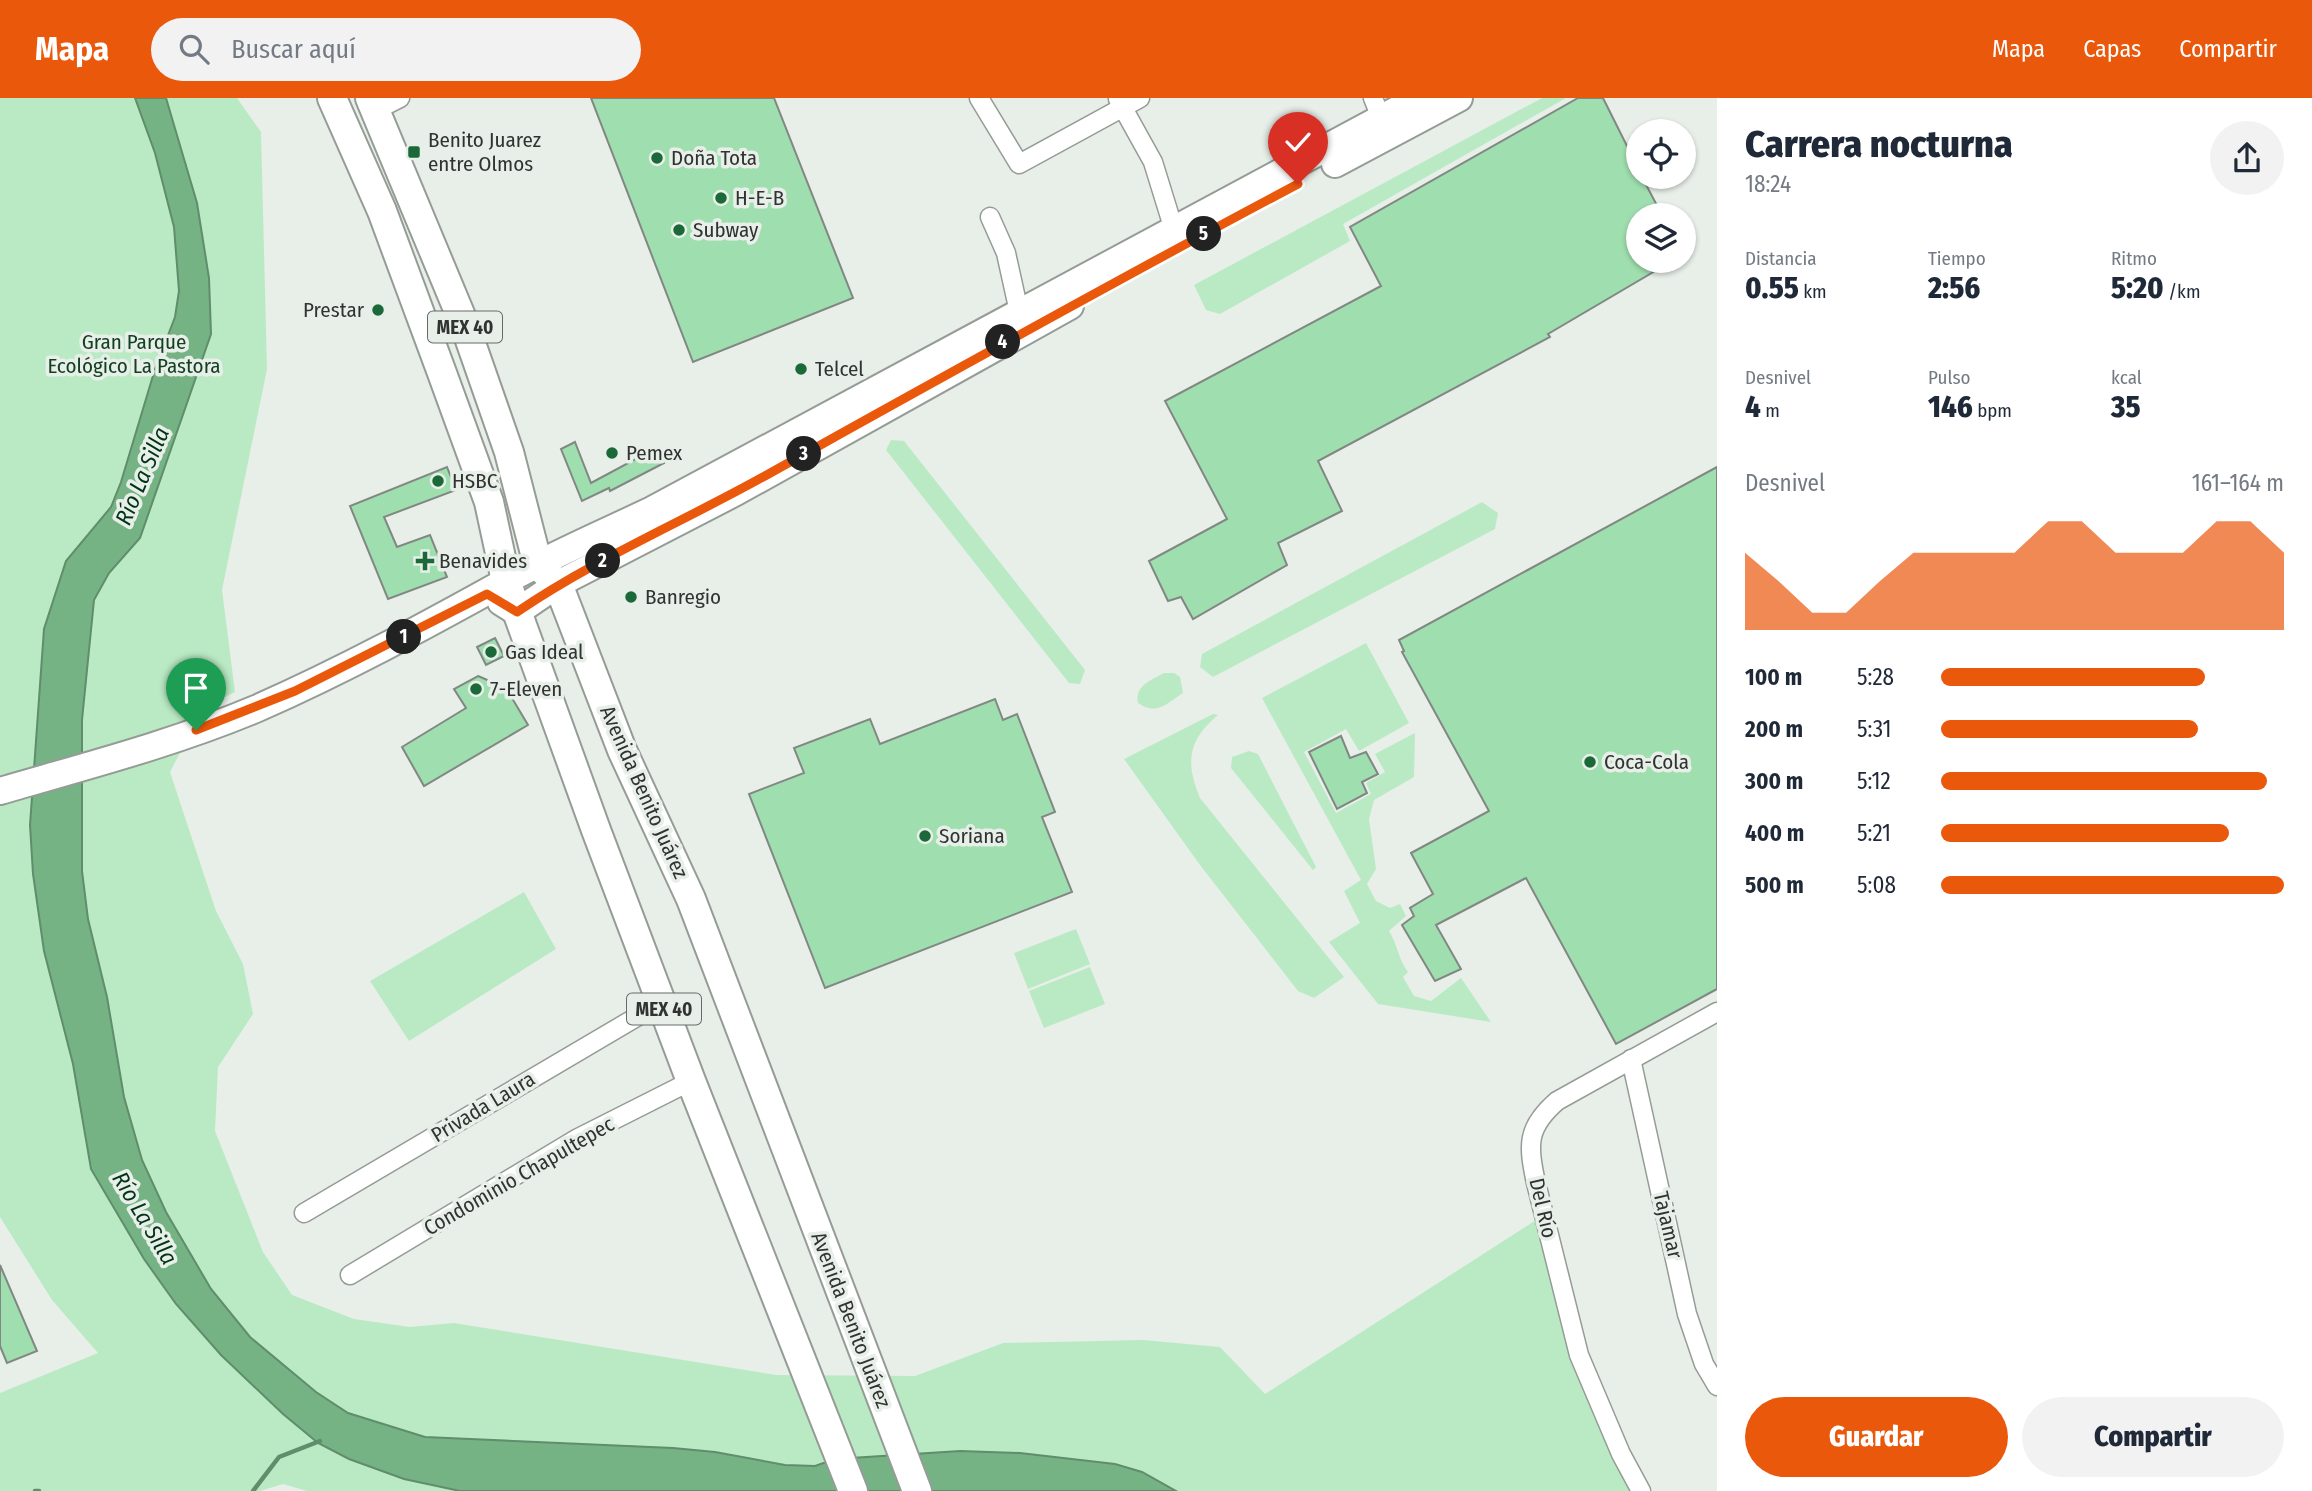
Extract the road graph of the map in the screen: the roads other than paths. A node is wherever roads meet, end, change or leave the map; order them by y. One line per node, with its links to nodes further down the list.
1 (332, 98): 16 (main road, MEX 40)
2 (979, 98): 7 (street)
3 (1140, 98): 7 (street)
4 (1419, 98): 8 (street)
5 (1459, 98): 13 (street)
6 (377, 101): 14 (main road, MEX 40)
7 (1121, 103): 10 (street)
8 (1377, 108): 10 (street)
9 (990, 217): 11 (street)
10 (1174, 230): 11 (street)
11 (1019, 312): 12 (street)
12 (976, 335): 13 (street); 14 (street)
13 (930, 383): 15 (street)
14 (538, 565): 15 (main road, Avenida Benito Juárez / MEX 40); 16 (street)
15 (558, 584): 17 (street); 27 (main road, Avenida Benito Juárez / MEX 40)
16 (496, 588): 17 (main road, MEX 40); 18 (street)
17 (517, 612): 19 (main road, MEX 40)
18 (0, 792)
19 (662, 1002): 22 (main road, MEX 40); 23 (street, Privada Laura)
20 (1717, 1013): 21 (street, Del Río)
21 (1630, 1059): 25 (street, Tajamar); 28 (street, Del Río)
22 (691, 1081): 24 (street, Condominio Chapultepec); 26 (main road, MEX 40)
23 (304, 1213)
24 (350, 1275)
25 (1717, 1386)
26 (853, 1491)
27 (917, 1491)
28 (1642, 1491)

